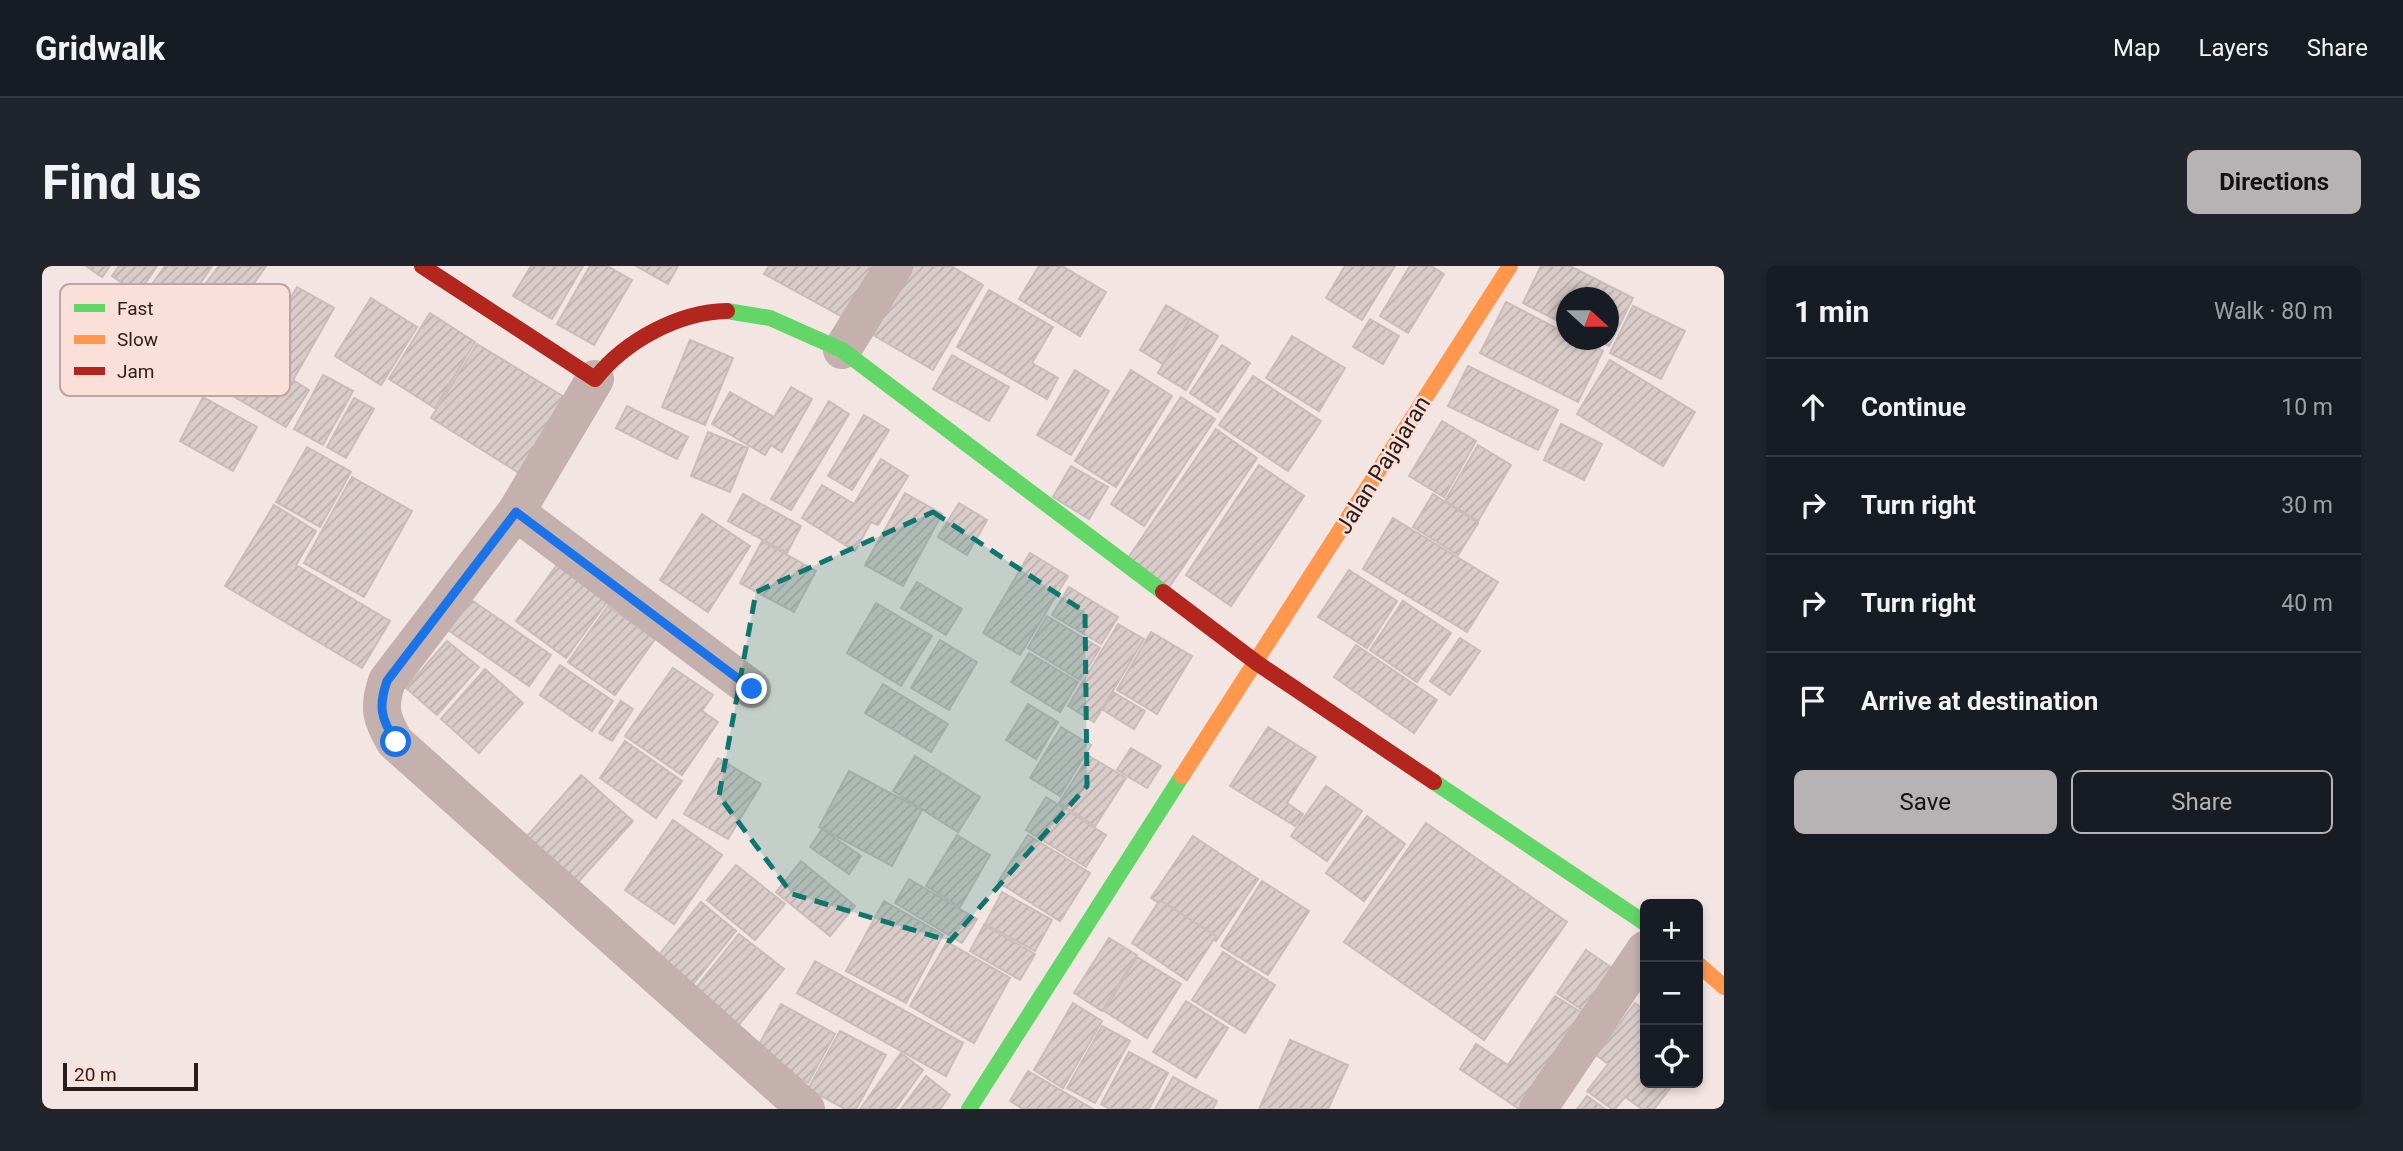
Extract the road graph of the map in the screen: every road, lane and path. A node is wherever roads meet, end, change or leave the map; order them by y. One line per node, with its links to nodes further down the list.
1 (422, 266): 5 (street)
2 (894, 266): 4 (street)
3 (1510, 266): 7 (street, Jalan Pajajaran)
4 (842, 351): 5 (street); 7 (street)
5 (595, 379): 6 (street)
6 (516, 512): 8 (street); 13 (street)
7 (1257, 663): 9 (street); 14 (street, Jalan Pajajaran)
8 (752, 689)
9 (1640, 920)
10 (1640, 957): 15 (street)
11 (1703, 968): 12 (street)
12 (1724, 987)
13 (806, 1109)
14 (969, 1109)
15 (1538, 1109)

